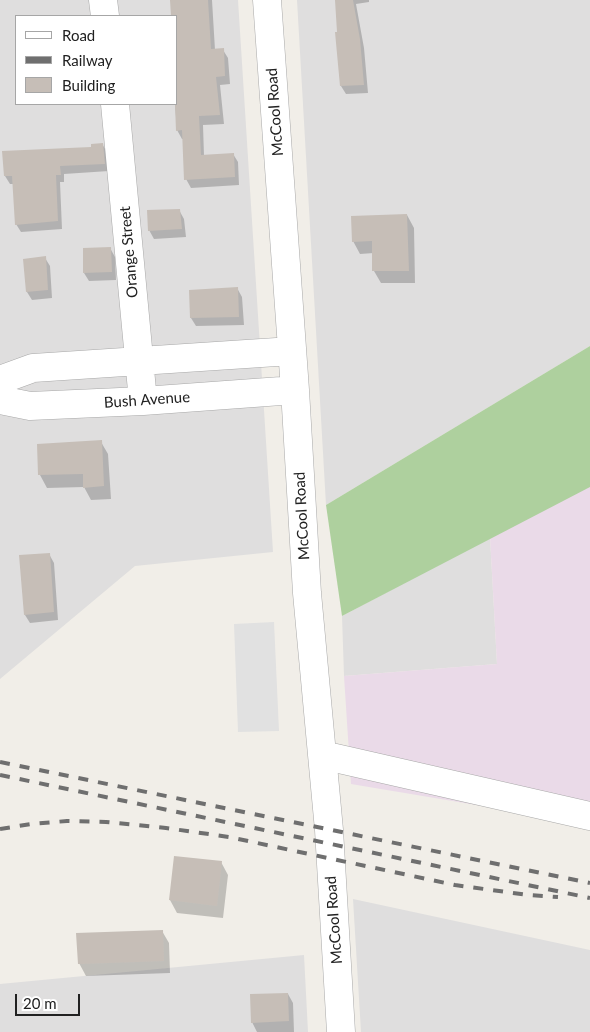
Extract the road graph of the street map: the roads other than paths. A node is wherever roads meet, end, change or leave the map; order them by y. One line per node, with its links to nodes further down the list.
1 (103, 0): 3 (street)
2 (267, 0): 5 (street, McCool Road)
3 (105, 15)
4 (115, 105): 6 (street, Orange Street)
5 (292, 351): 6 (street); 8 (street, McCool Road)
6 (139, 361): 7 (street); 10 (street, Orange Street)
7 (0, 380)
8 (295, 390): 10 (street, Bush Avenue); 11 (street, McCool Road)
9 (0, 400): 10 (street, Bush Avenue)
10 (143, 401)
11 (322, 755): 12 (street); 13 (street, McCool Road)
12 (590, 816)
13 (341, 1032)

